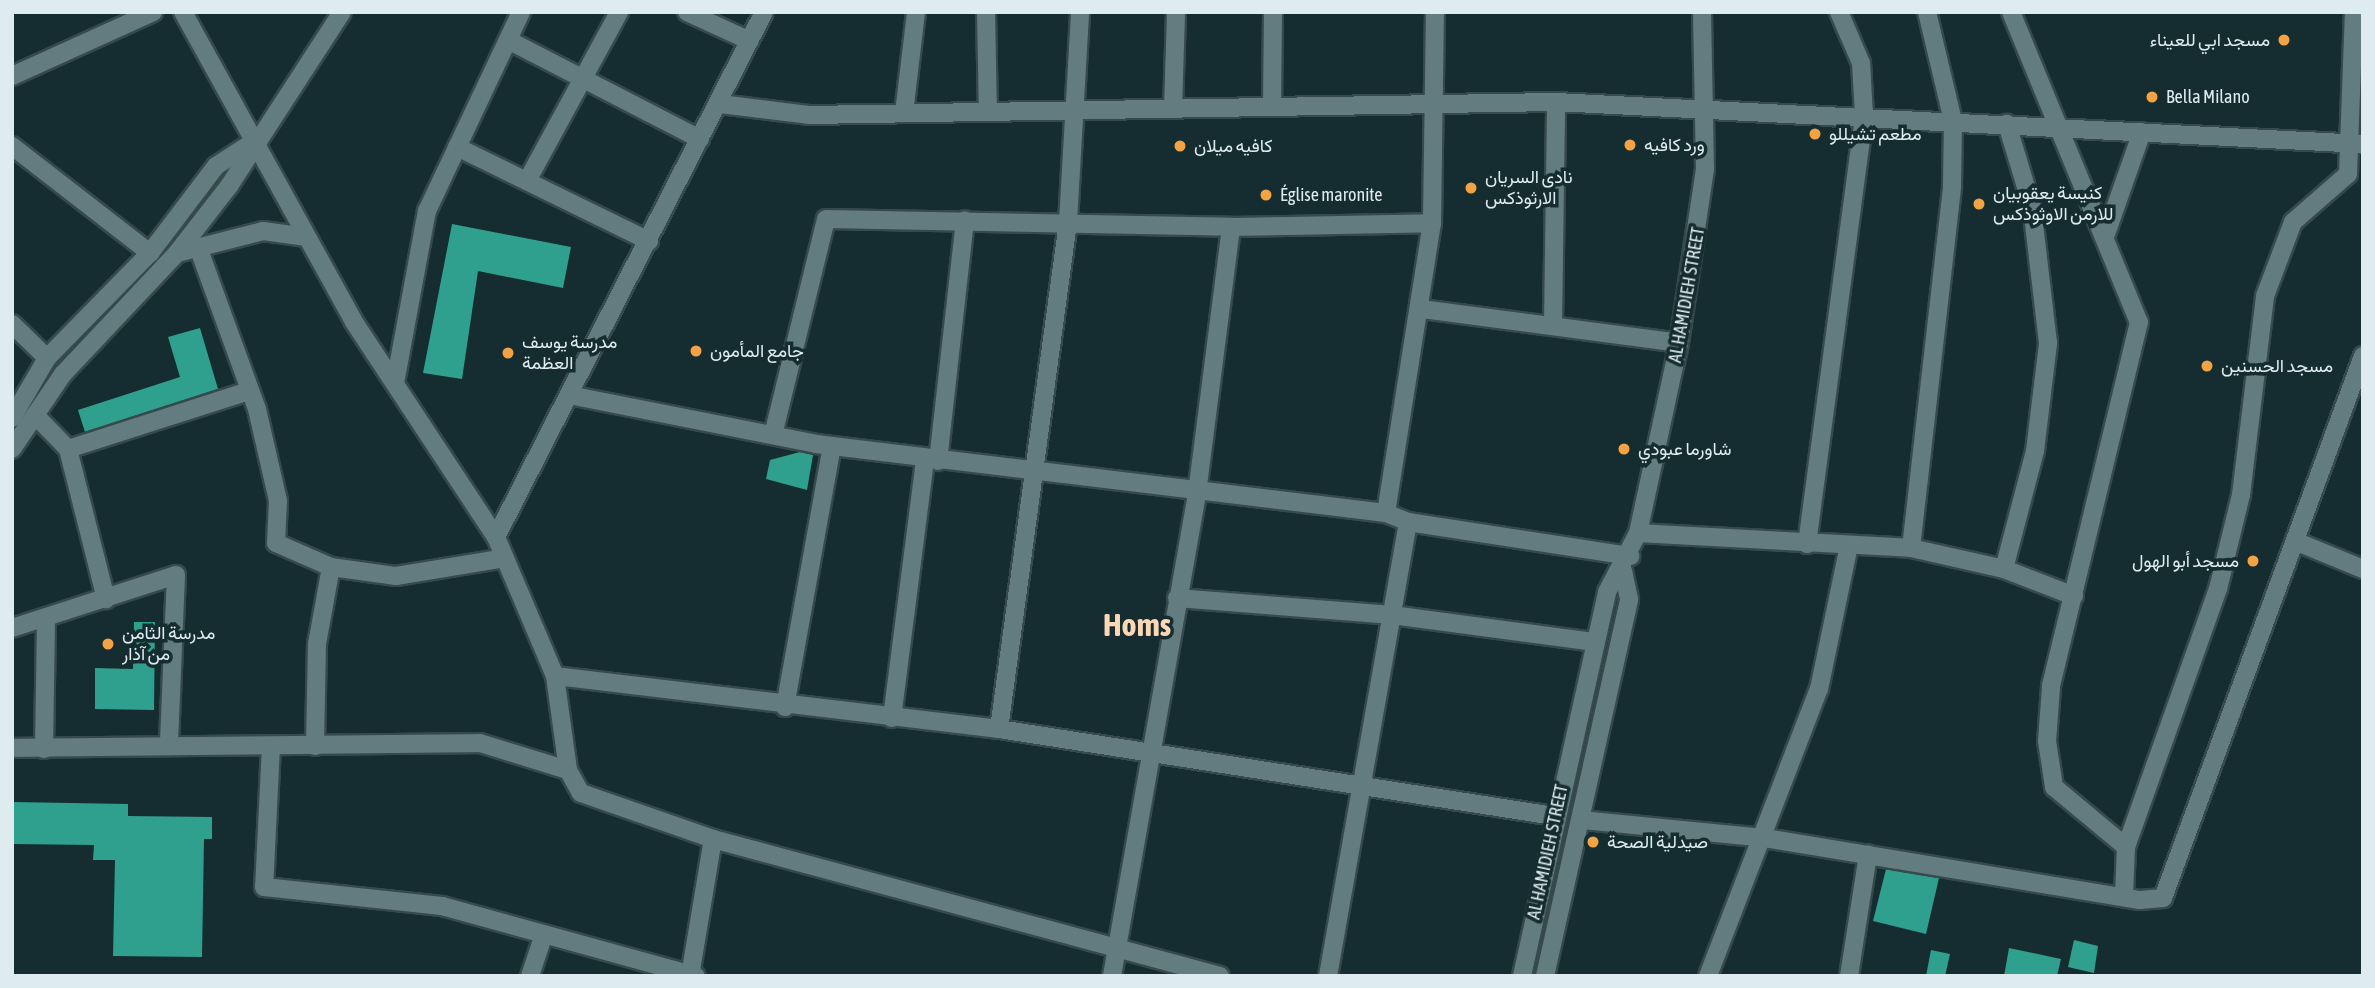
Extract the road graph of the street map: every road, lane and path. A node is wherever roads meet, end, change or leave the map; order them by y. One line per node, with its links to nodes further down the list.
1 (153, 12): 21 (street)
2 (183, 12): 38 (street)
3 (342, 12): 38 (street)
4 (521, 12): 19 (street)
5 (619, 12): 22 (street)
6 (687, 12): 20 (street)
7 (764, 12): 20 (street)
8 (916, 12): 31 (street)
9 (986, 12): 30 (street)
10 (1080, 12): 29 (street)
11 (1175, 12): 28 (street)
12 (1273, 12): 26 (street)
13 (1435, 12): 24 (street)
14 (1702, 12): 27 (street, AL HAMIDIEH STREET)
15 (1839, 12): 32 (street)
16 (1927, 12): 33 (street)
17 (2011, 12): 35 (street)
18 (2354, 12): 39 (street)
19 (508, 40): 22 (street); 41 (street)
20 (750, 41): 25 (street)
21 (12, 76)
22 (583, 79): 37 (street); 42 (street)
23 (1556, 102): 24 (street); 27 (street); 55 (street)
24 (1433, 103): 26 (street); 45 (street)
25 (720, 104): 31 (street); 37 (street)
26 (1272, 107): 28 (street)
27 (1708, 108): 32 (street); 56 (street, AL HAMIDIEH STREET)
28 (1173, 109): 29 (street)
29 (1074, 111): 30 (street); 44 (street)
30 (988, 112): 31 (street)
31 (904, 113)
32 (1864, 116): 33 (street); 76 (street)
33 (1953, 121): 34 (street); 78 (street)
34 (2007, 124): 35 (street); 82 (street)
35 (2053, 127): 36 (street); 47 (street)
36 (2142, 132): 39 (street); 47 (street)
37 (700, 139): 49 (street)
38 (253, 142): 48 (street); 51 (street); 52 (street)
39 (2357, 144): 107 (street)
40 (12, 146): 51 (street)
41 (457, 147): 42 (street); 59 (street)
42 (527, 181): 49 (street)
43 (965, 221): 44 (street); 64 (street); 68 (street)
44 (1068, 222): 46 (street); 69 (street)
45 (1432, 223): 46 (street); 53 (street)
46 (1231, 227): 70 (street)
47 (2106, 234): 84 (street)
48 (307, 237): 50 (street); 59 (street)
49 (649, 241): 61 (street)
50 (198, 247): 52 (street); 60 (street)
51 (150, 253): 58 (street)
52 (177, 253): 62 (street)
53 (1422, 309): 55 (street); 71 (street)
54 (12, 324): 58 (street)
55 (1553, 325): 56 (street)
56 (1679, 343): 73 (street, AL HAMIDIEH STREET)
57 (2363, 356): 75 (street)
58 (47, 358): 63 (street)
59 (395, 383): 74 (street)
60 (246, 392): 67 (street); 81 (street)
61 (569, 395): 64 (street); 74 (street)
62 (35, 415): 66 (street); 67 (street)
63 (12, 418)
64 (773, 435): 65 (street)
65 (832, 446): 68 (street); 92 (street)
66 (12, 449)
67 (68, 449): 86 (street)
68 (932, 460): 69 (street); 93 (street)
69 (1037, 474): 70 (street); 94 (street)
70 (1197, 493): 71 (street); 85 (street)
71 (1386, 513): 72 (street)
72 (1408, 522): 80 (street); 87 (street)
73 (1638, 533): 76 (street); 80 (street, AL HAMIDIEH STREET)
74 (496, 537): 79 (street)
75 (2295, 541): 83 (street); 109 (street)
76 (1807, 544): 77 (street)
77 (1849, 546): 78 (street); 105 (street)
78 (1911, 548): 82 (street)
79 (505, 558): 81 (street); 91 (street)
80 (1627, 564): 90 (street, AL HAMIDIEH STREET); 104 (street, AL HAMIDIEH STREET)
81 (331, 567): 97 (street)
82 (2004, 569): 84 (street)
83 (2363, 569)
84 (2074, 596): 107 (street)
85 (1177, 598): 87 (street); 100 (street)
86 (106, 599): 88 (street); 95 (street)
87 (1392, 615): 90 (street); 102 (street)
88 (46, 619): 89 (street); 99 (street)
89 (12, 628)
90 (1595, 642): 103 (street, AL HAMIDIEH STREET)
91 (555, 676): 92 (street); 101 (street)
92 (785, 707): 93 (street)
93 (892, 718): 94 (street)
94 (999, 729): 100 (street)
95 (169, 744): 96 (street); 99 (street)
96 (271, 746): 97 (street); 110 (street)
97 (314, 746): 101 (street)
98 (12, 748): 99 (street)
99 (44, 749)
100 (1150, 754): 102 (street); 111 (street)
101 (568, 770): 106 (street)
102 (1364, 788): 103 (street); 116 (street)
103 (1554, 816): 117 (street, AL HAMIDIEH STREET)
104 (1582, 820): 105 (street); 118 (street, AL HAMIDIEH STREET)
105 (1765, 838): 108 (street); 119 (street)
106 (713, 839): 111 (street); 112 (street)
107 (2126, 848): 109 (street)
108 (1868, 854): 109 (street); 120 (street)
109 (2124, 895)
110 (544, 934): 112 (street); 113 (street)
111 (1116, 947): 114 (street); 115 (street)
112 (692, 975)
113 (530, 976)
114 (1112, 976)
115 (1220, 976)
116 (1328, 976)
117 (1522, 976)
118 (1545, 976)
119 (1708, 976)
120 (1849, 976)

